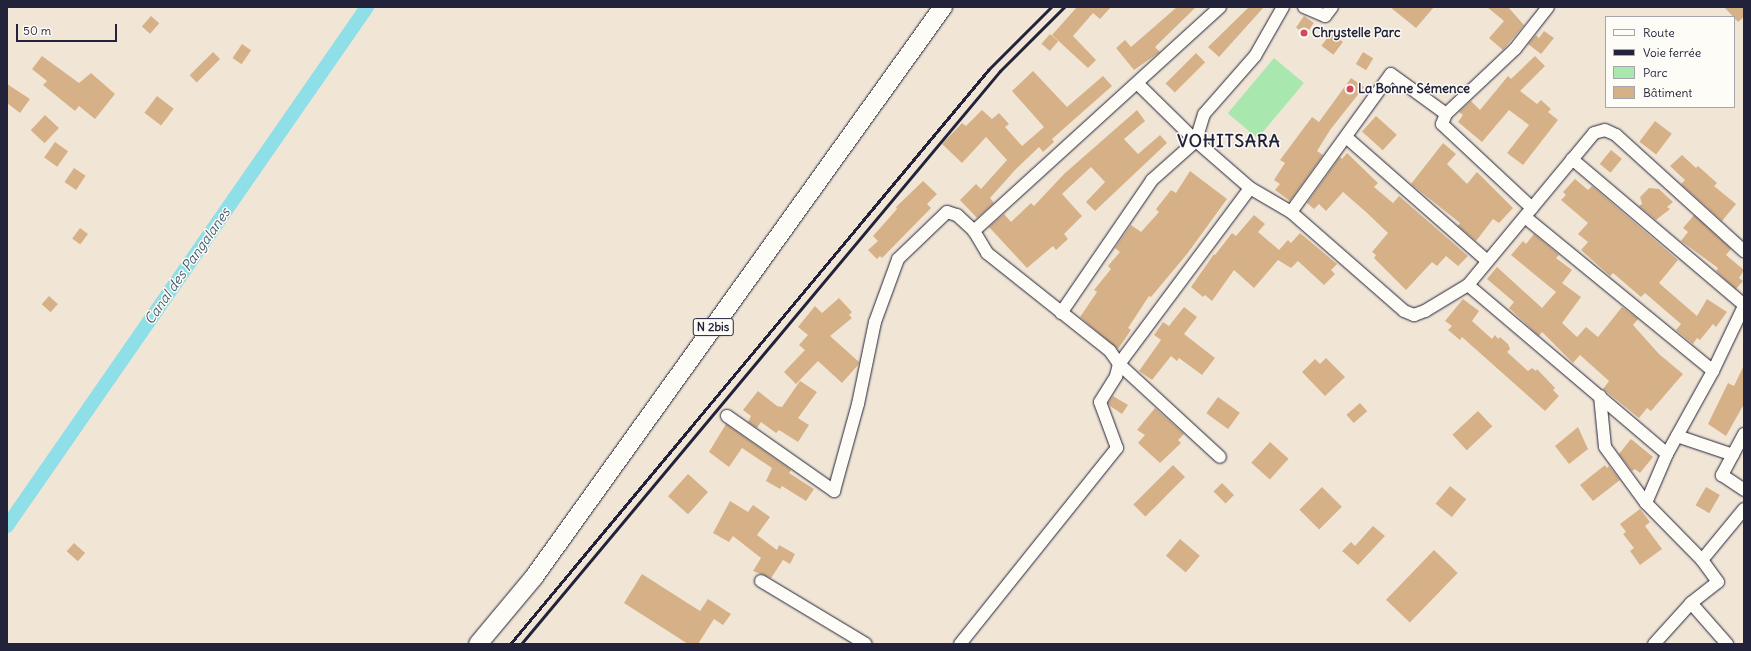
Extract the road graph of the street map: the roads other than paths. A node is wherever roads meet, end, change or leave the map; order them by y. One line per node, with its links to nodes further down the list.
1 (943, 7): 36 (main road, N 2bis)
2 (1220, 7): 7 (street)
3 (1283, 7): 10 (street)
4 (1304, 7): 5 (street)
5 (1332, 7)
6 (1548, 7): 8 (street)
7 (1138, 84): 10 (street); 15 (street)
8 (1446, 114): 9 (street); 14 (street)
9 (1346, 136): 13 (street); 17 (street)
10 (1196, 141): 12 (street); 20 (street)
11 (1572, 160): 14 (street); 16 (street); 19 (street)
12 (1250, 188): 13 (street); 21 (street)
13 (1291, 212): 18 (street)
14 (1529, 213): 17 (street); 22 (street)
15 (974, 231): 20 (street); 24 (street)
16 (1744, 251)
17 (1487, 261): 18 (street)
18 (1468, 284): 23 (street)
19 (1744, 306): 22 (street)
20 (1061, 313): 21 (street)
21 (1119, 364): 29 (street); 38 (street)
22 (1713, 371): 26 (street)
23 (1600, 396): 27 (street); 31 (street)
24 (727, 416)
25 (1744, 434): 28 (street)
26 (1677, 436): 27 (street); 28 (street)
27 (1668, 454): 31 (street)
28 (1733, 455): 30 (street)
29 (1220, 457)
30 (1744, 490)
31 (1646, 503): 33 (street)
32 (1744, 509): 33 (street)
33 (1702, 560): 35 (street)
34 (761, 581): 37 (street)
35 (1691, 603): 39 (street); 40 (street)
36 (478, 644)
37 (866, 644)
38 (960, 644)
39 (1654, 644)
40 (1727, 644)

